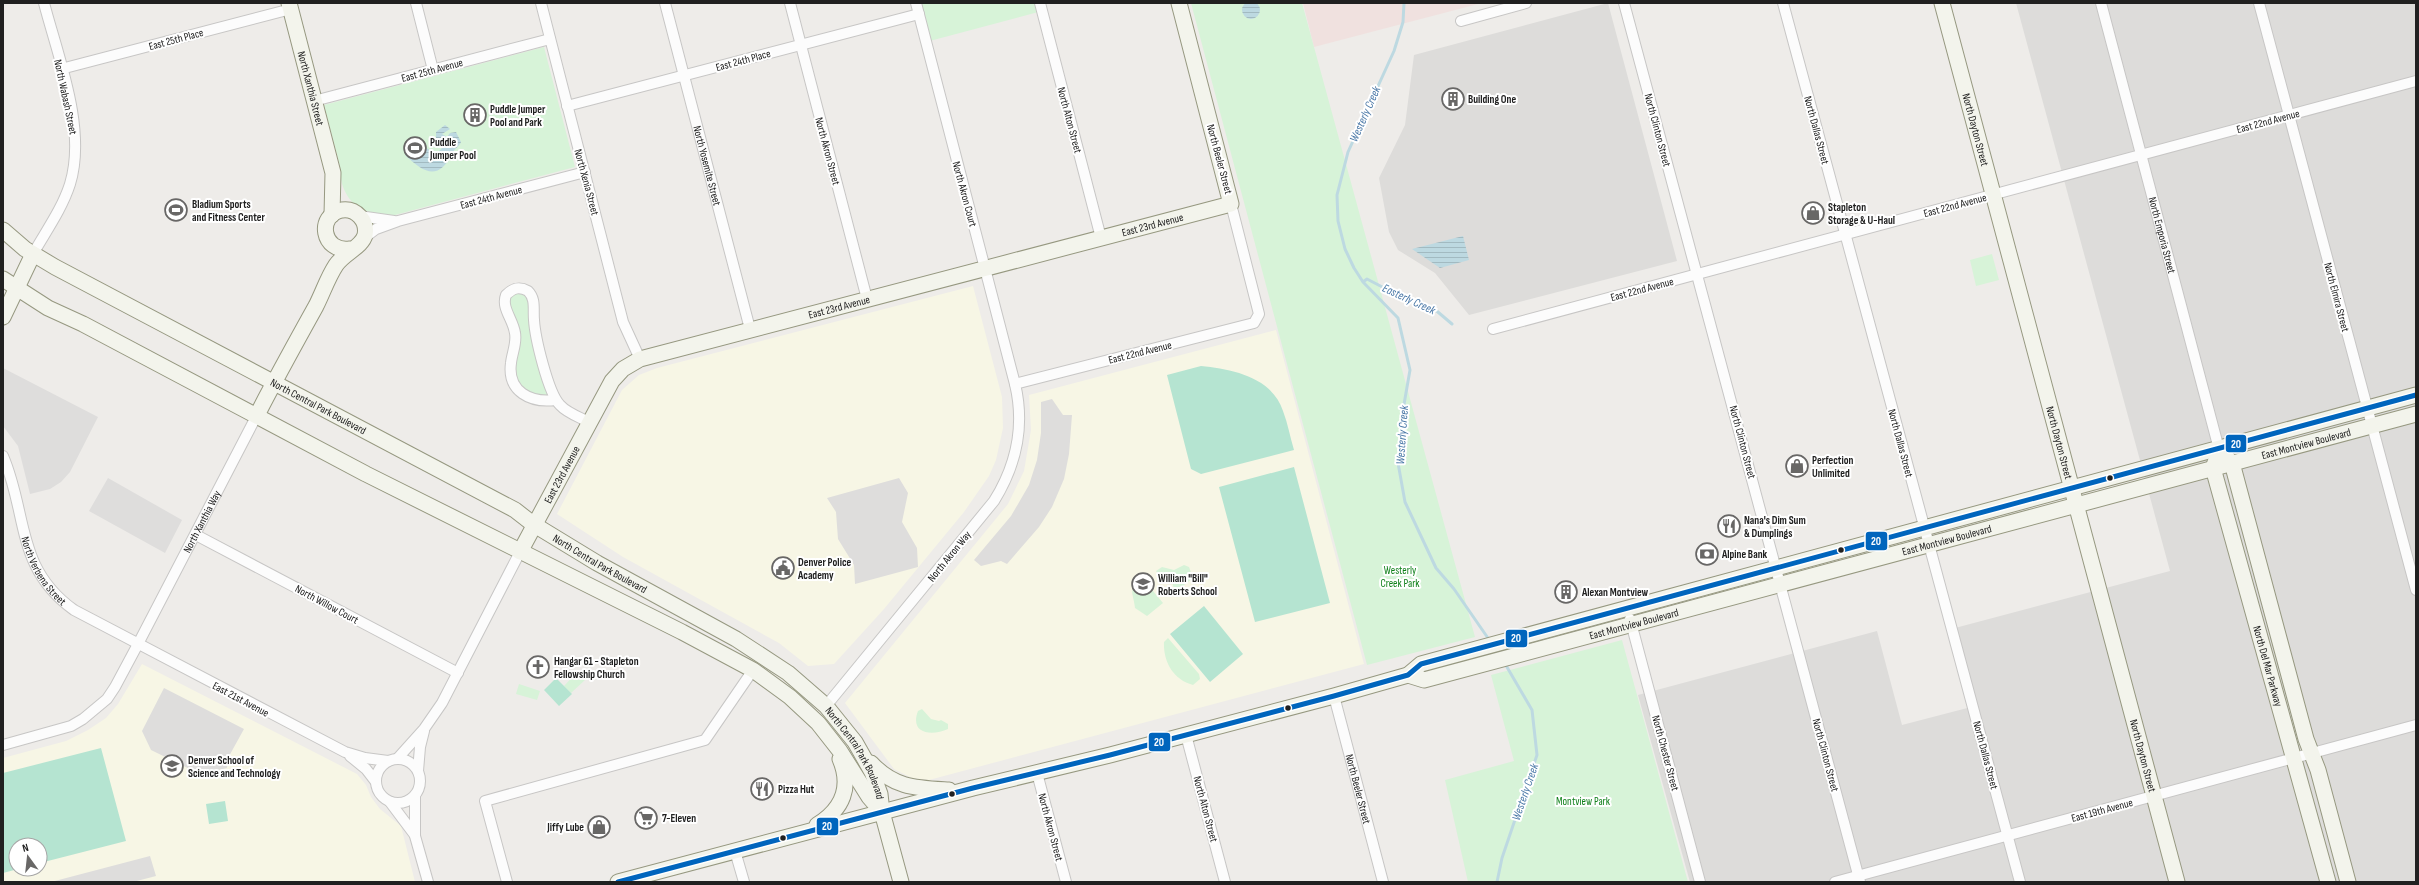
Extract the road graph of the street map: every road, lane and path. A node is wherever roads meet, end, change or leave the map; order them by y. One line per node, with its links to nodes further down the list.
1 (44, 3): 20 (street, North Wabash Street)
2 (416, 3): 21 (street)
3 (541, 3): 18 (street, North Xenia Street)
4 (665, 3): 22 (street, North Yosemite Street)
5 (790, 3): 19 (street, North Akron Street)
6 (916, 3): 16 (street, North Akron Court)
7 (1040, 3): 38 (street, North Alton Street)
8 (1179, 3): 31 (main road, North Beeler Street)
9 (1526, 3): 17 (street)
10 (1624, 3): 43 (street, North Clinton Street)
11 (1783, 3): 36 (street, North Dallas Street)
12 (1942, 3): 30 (main road, North Dayton Street)
13 (2101, 3): 27 (street, North Emporia Street)
14 (2259, 3): 26 (street, North Elmira Street)
15 (290, 6): 20 (street, East 25th Place); 24 (main road, North Xanthia Street)
16 (918, 14): 19 (street, East 24th Place); 42 (street, North Akron Court)
17 (1461, 20)
18 (550, 39): 21 (street, East 25th Avenue); 25 (street, North Xenia Street)
19 (801, 45): 22 (street, East 24th Place); 47 (street, North Akron Street)
20 (61, 69): 41 (street, North Wabash Street)
21 (433, 70): 24 (street, East 25th Avenue)
22 (684, 76): 25 (street, East 24th Place); 51 (street, North Yosemite Street)
23 (2416, 82): 26 (street, East 22nd Avenue)
24 (314, 101): 29 (main road, North Xanthia Street)
25 (567, 106): 28 (street, North Xenia Street)
26 (2290, 115): 27 (street, East 22nd Avenue); 57 (street, North Elmira Street)
27 (2142, 155): 30 (street, East 22nd Avenue); 62 (street, North Emporia Street)
28 (585, 172): 34 (street, East 24th Avenue); 52 (street, North Xenia Street)
29 (333, 173): 32 (main road, North Xanthia Street); 33 (main road, North Xanthia Street)
30 (1993, 195): 36 (street, East 22nd Avenue); 66 (main road, North Dayton Street)
31 (1231, 204): 38 (main road, East 23rd Avenue); 48 (street, North Beeler Street)
32 (357, 214): 33 (main road); 34 (street, East 24th Avenue); 37 (main road)
33 (332, 215): 39 (main road)
34 (398, 221): 37 (street, East 24th Avenue)
35 (3, 230): 41 (main road, North Central Park Boulevard)
36 (1845, 234): 43 (street, East 22nd Avenue); 69 (street, North Dallas Street)
37 (364, 238): 40 (main road)
38 (1101, 238): 42 (main road, East 23rd Avenue)
39 (329, 242): 40 (main road); 45 (main road, North Xanthia Way)
40 (350, 249): 45 (main road, North Xanthia Way)
41 (33, 254): 46 (main road); 53 (main road, North Central Park Boulevard)
42 (985, 268): 47 (main road, East 23rd Avenue); 54 (street, North Akron Court)
43 (1697, 274): 50 (street, East 22nd Avenue); 73 (street, North Clinton Street)
44 (3, 279): 46 (main road, North Central Park Boulevard)
45 (324, 288): 53 (main road, North Xanthia Way)
46 (18, 289): 49 (main road); 59 (main road, North Central Park Boulevard)
47 (867, 298): 51 (main road, East 23rd Avenue)
48 (1259, 314): 54 (street, East 22nd Avenue)
49 (3, 317)
50 (1493, 328)
51 (750, 329): 52 (main road, East 23rd Avenue)
52 (640, 359): 60 (main road, East 23rd Avenue)
53 (275, 383): 59 (main road, North Xanthia Way); 68 (main road, North Central Park Boulevard)
54 (1015, 384): 83 (street, North Akron Way)
55 (2416, 395): 57 (main road, East Montview Boulevard)
56 (555, 400): 56 (street); 60 (street)
57 (2367, 409): 61 (street, North Elmira Street); 62 (main road, East Montview Boulevard)
58 (2416, 414): 61 (main road, East Montview Boulevard)
59 (257, 415): 70 (street, North Xanthia Way); 72 (main road, North Central Park Boulevard)
60 (589, 422): 68 (main road, East 23rd Avenue)
61 (2371, 426): 64 (main road, East Montview Boulevard); 75 (street, North Elmira Street)
62 (2219, 449): 64 (main road, North Emporia Street); 65 (main road); 66 (main road, East Montview Boulevard)
63 (3, 456): 78 (street, North Verbena Street)
64 (2232, 464): 65 (main road, East Montview Boulevard); 91 (main road, North Del Mar Parkway)
65 (2213, 468): 67 (main road, East Montview Boulevard); 92 (main road, North Del Mar Parkway)
66 (2071, 489): 67 (main road, North Dayton Street); 69 (main road, East Montview Boulevard)
67 (2076, 504): 71 (main road, East Montview Boulevard); 98 (main road, North Dayton Street)
68 (533, 524): 72 (main road, East 23rd Avenue); 83 (main road, North Central Park Boulevard)
69 (1925, 529): 71 (street, North Dallas Street); 73 (main road, East Montview Boulevard)
70 (196, 535): 78 (street, North Xanthia Way); 80 (street, North Willow Court)
71 (1928, 544): 74 (main road, East Montview Boulevard); 103 (street, North Dallas Street)
72 (520, 552): 79 (main road, North Central Park Boulevard); 80 (street)
73 (1776, 568): 74 (street, North Clinton Street); 76 (main road, East Montview Boulevard)
74 (1780, 583): 77 (main road, East Montview Boulevard); 106 (street, North Clinton Street)
75 (2416, 590)
76 (1627, 608): 77 (street, North Chester Street); 81 (main road, East Montview Boulevard)
77 (1631, 624): 81 (main road, East Montview Boulevard); 115 (street, North Chester Street)
78 (138, 644): 88 (street, North Xanthia Way); 89 (street, East 21st Avenue)
79 (753, 670): 87 (main road, North Central Park Boulevard); 108 (street)
80 (458, 673): 85 (street)
81 (1408, 675): 82 (main road, East Montview Boulevard)
82 (1334, 696): 86 (main road, East Montview Boulevard); 114 (street, North Beeler Street)
83 (826, 706): 90 (main road, North Central Park Boulevard)
84 (2416, 725): 91 (street, East 19th Avenue)
85 (424, 729): 93 (street); 94 (street)
86 (1186, 735): 95 (main road, East Montview Boulevard); 113 (street, North Alton Street)
87 (829, 737): 101 (main road, North Central Park Boulevard); 102 (main road)
88 (3, 745)
89 (345, 752): 93 (street, East 21st Avenue); 96 (street, East 21st Avenue)
90 (863, 754): 97 (main road); 101 (main road, North Central Park Boulevard)
91 (2312, 754): 92 (street, East 19th Avenue); 120 (main road, North Del Mar Parkway)
92 (2294, 758): 98 (street, East 19th Avenue); 119 (main road, North Del Mar Parkway)
93 (393, 760): 94 (street); 96 (street)
94 (418, 771): 99 (street)
95 (1037, 773): 97 (main road, East Montview Boulevard); 112 (street, North Akron Street)
96 (376, 782): 100 (street)
97 (963, 790): 101 (main road, East Montview Boulevard)
98 (2154, 795): 103 (street, East 19th Avenue); 118 (main road, North Dayton Street)
99 (415, 796): 100 (street); 104 (street)
100 (390, 802): 104 (street)
101 (882, 812): 102 (main road, East Montview Boulevard); 111 (main road)
102 (806, 832): 105 (main road, East Montview Boulevard)
103 (2008, 835): 106 (street, East 19th Avenue); 117 (street, North Dallas Street)
104 (415, 836): 107 (street)
105 (735, 851): 109 (main road, East Montview Boulevard); 110 (street)
106 (1860, 879): 116 (street, East 19th Avenue)
107 (428, 882)
108 (507, 882)
109 (618, 882)
110 (744, 882)
111 (901, 882)
112 (1066, 882)
113 (1225, 882)
114 (1383, 882)
115 (1700, 882)
116 (1835, 882)
117 (2020, 882)
118 (2177, 882)
119 (2328, 882)
120 (2348, 882)

